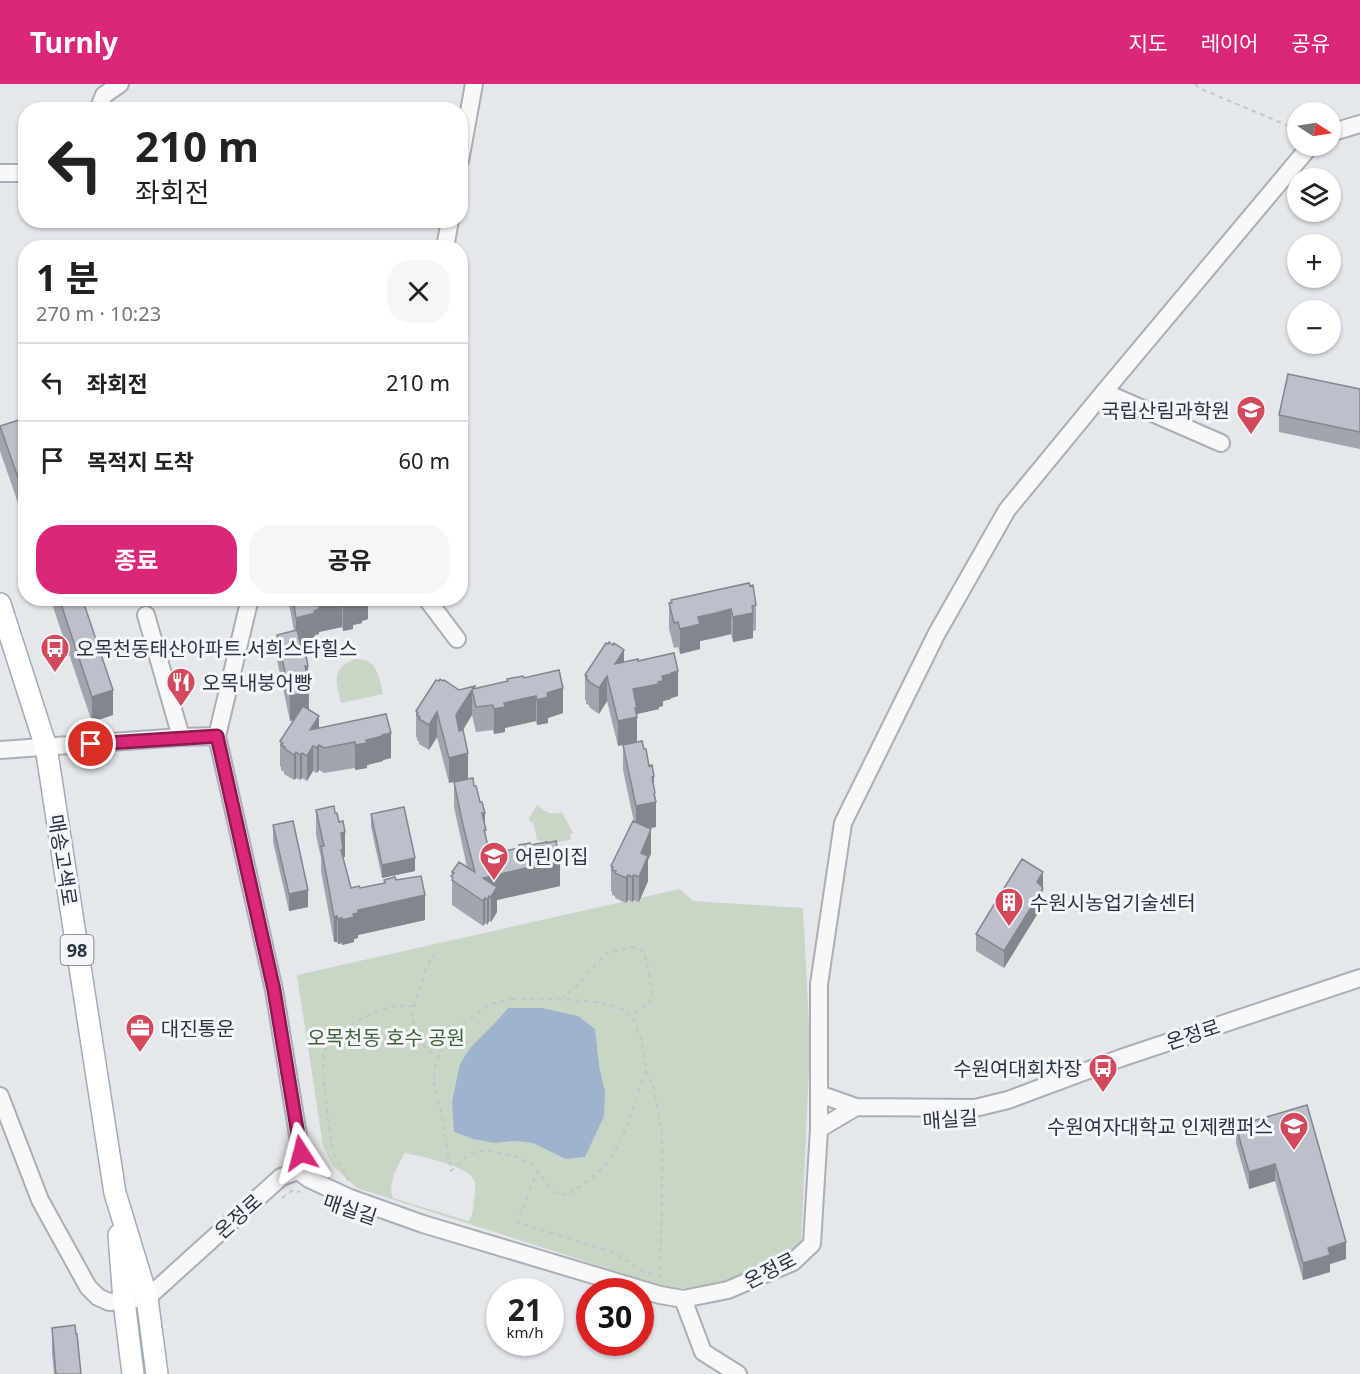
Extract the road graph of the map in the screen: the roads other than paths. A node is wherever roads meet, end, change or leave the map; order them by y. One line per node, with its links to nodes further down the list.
1 (120, 84): 3 (street)
2 (474, 84): 4 (street)
3 (101, 102)
4 (468, 117)
5 (1360, 124): 6 (street)
6 (1341, 130)
7 (1302, 156): 10 (street)
8 (0, 173): 9 (street)
9 (18, 173)
10 (1104, 392): 11 (street); 22 (street)
11 (1221, 443)
12 (0, 604): 19 (main road, 매송고색로 / 98)
13 (248, 606): 17 (street)
14 (432, 606): 16 (street)
15 (146, 615): 18 (street)
16 (457, 639)
17 (217, 736): 18 (street); 26 (street)
18 (181, 738): 19 (street)
19 (46, 747): 20 (street); 27 (main road, 매송고색로 / 98)
20 (0, 750)
21 (1360, 978): 24 (street, 온정로)
22 (819, 1094): 24 (street); 25 (street)
23 (0, 1096): 30 (street)
24 (856, 1107): 25 (street)
25 (819, 1129): 29 (street, 온정로)
26 (298, 1171): 28 (street, 온정로); 29 (street, 온정로)
27 (115, 1193): 28 (main road, 매송고색로 / 98); 30 (main road, 매송고색로)
28 (147, 1298): 30 (street); 32 (main road, 매송고색로 / 98)
29 (682, 1299): 33 (street)
30 (124, 1300): 31 (main road, 매송고색로)
31 (133, 1374)
32 (157, 1374)
33 (738, 1374)

